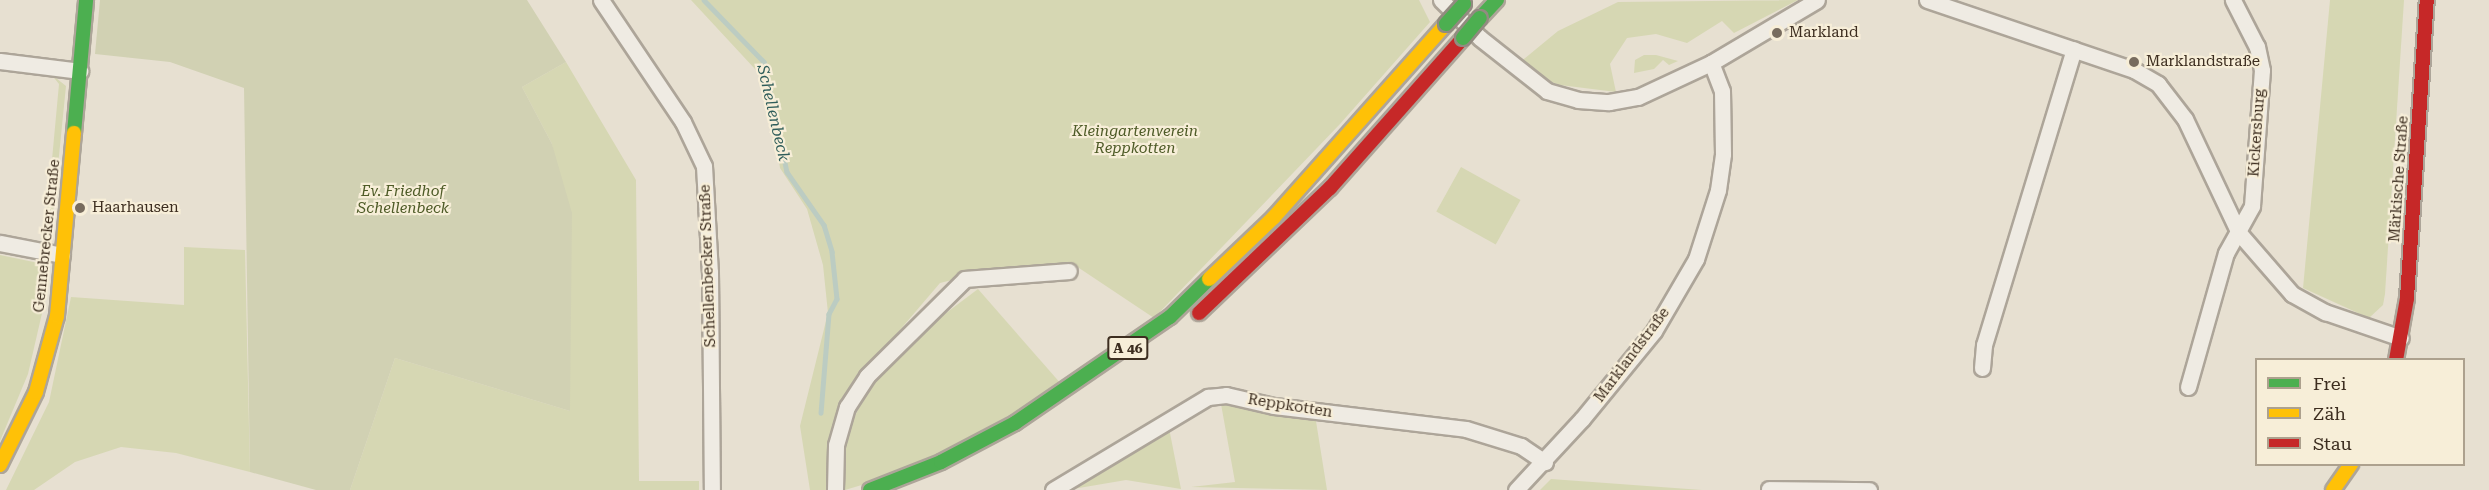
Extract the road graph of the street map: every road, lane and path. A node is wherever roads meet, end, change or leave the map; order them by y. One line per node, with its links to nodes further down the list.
1 (86, 0): 13 (main road, Gennebrecker Straße)
2 (601, 0): 28 (street, Schellenbecker Straße)
3 (1441, 0): 12 (street)
4 (1497, 0): 18 (main road, bridge)
5 (1817, 0): 12 (street)
6 (1927, 0): 10 (street)
7 (2233, 0): 14 (street, Kickersburg)
8 (2427, 0): 19 (main road, Märkische Straße)
9 (1466, 2): 30 (main road, A 46, bridge)
10 (2074, 50): 14 (street); 21 (street)
11 (0, 61): 13 (street)
12 (1711, 63): 24 (street, Marklandstraße)
13 (80, 71): 16 (main road, Gennebrecker Straße)
14 (2239, 233): 19 (street); 22 (street)
15 (0, 243): 16 (street)
16 (62, 255): 25 (main road, Gennebrecker Straße)
17 (1069, 271): 29 (street)
18 (1190, 321)
19 (2401, 338): 20 (main road, Märkische Straße)
20 (2396, 358)
21 (1982, 368)
22 (2188, 387)
23 (985, 457): 31 (main road)
24 (1545, 462): 32 (street, Reppkotten); 33 (street, Marklandstraße)
25 (0, 465)
26 (2350, 466): 35 (main road)
27 (1769, 489): 34 (street)
28 (712, 490)
29 (835, 490)
30 (871, 490)
31 (913, 490)
32 (1053, 490)
33 (1516, 490)
34 (1869, 490)
35 (2333, 490)

